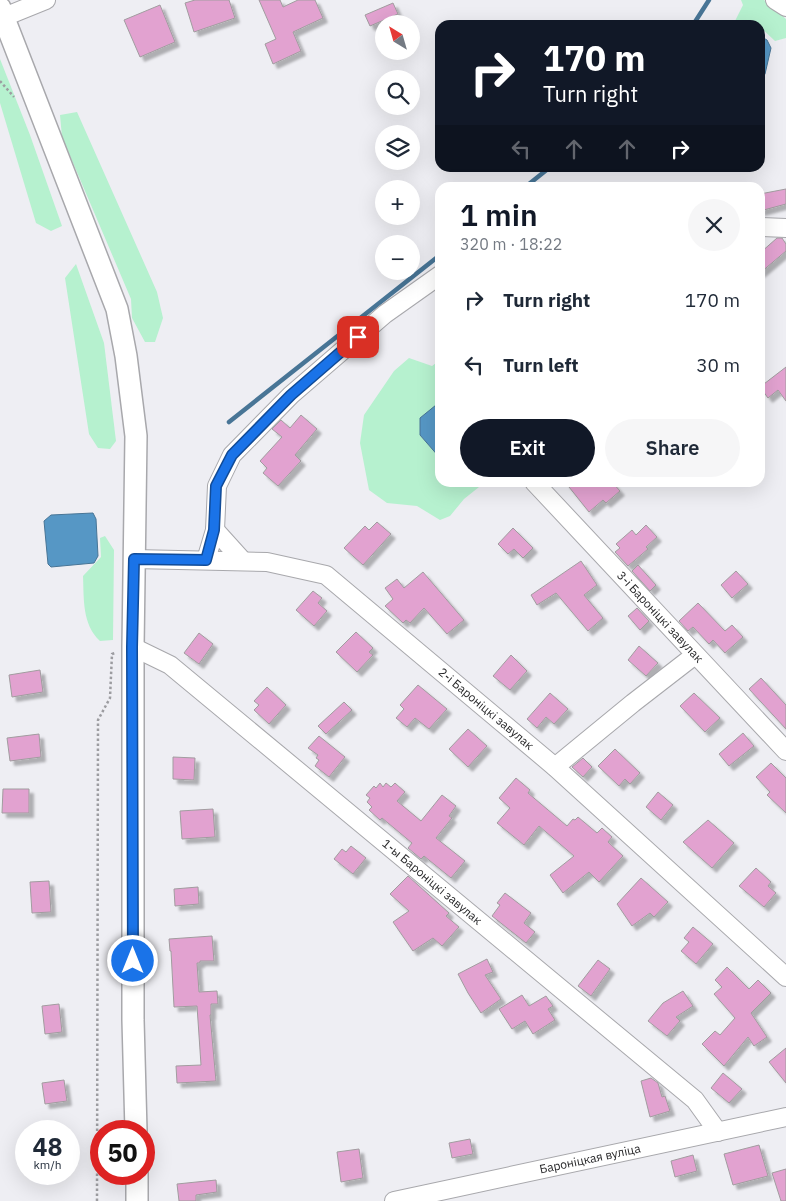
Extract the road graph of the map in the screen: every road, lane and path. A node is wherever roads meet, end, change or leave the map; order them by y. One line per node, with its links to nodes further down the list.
1 (46, 0): 4 (street)
2 (775, 0): 3 (street)
3 (786, 7)
4 (2, 13): 10 (main road)
5 (765, 227): 6 (street)
6 (786, 228)
7 (435, 283): 9 (street)
8 (539, 487): 14 (street, 3-і Бароніцкі завулак)
9 (214, 530): 11 (street); 12 (street)
10 (134, 559): 11 (street, 2-і Бароніцкі завулак); 13 (main road)
11 (206, 560): 12 (street, 2-і Бароніцкі завулак)
12 (243, 561): 16 (street, 2-і Бароніцкі завулак)
13 (132, 647): 19 (main road); 20 (street, 1-ы Бароніцкі завулак); 22 (path)
14 (695, 655): 15 (street, 3-і Бароніцкі завулак); 16 (street)
15 (786, 751)
16 (555, 767): 17 (street, 2-і Бароніцкі завулак)
17 (786, 977)
18 (786, 1117): 20 (street, Бароніцкая вуліца)
19 (136, 1120)
20 (718, 1132): 24 (street, Бароніцкая вуліца)
21 (137, 1185): 23 (main road)
22 (97, 1201)
23 (137, 1201)
24 (399, 1201)

